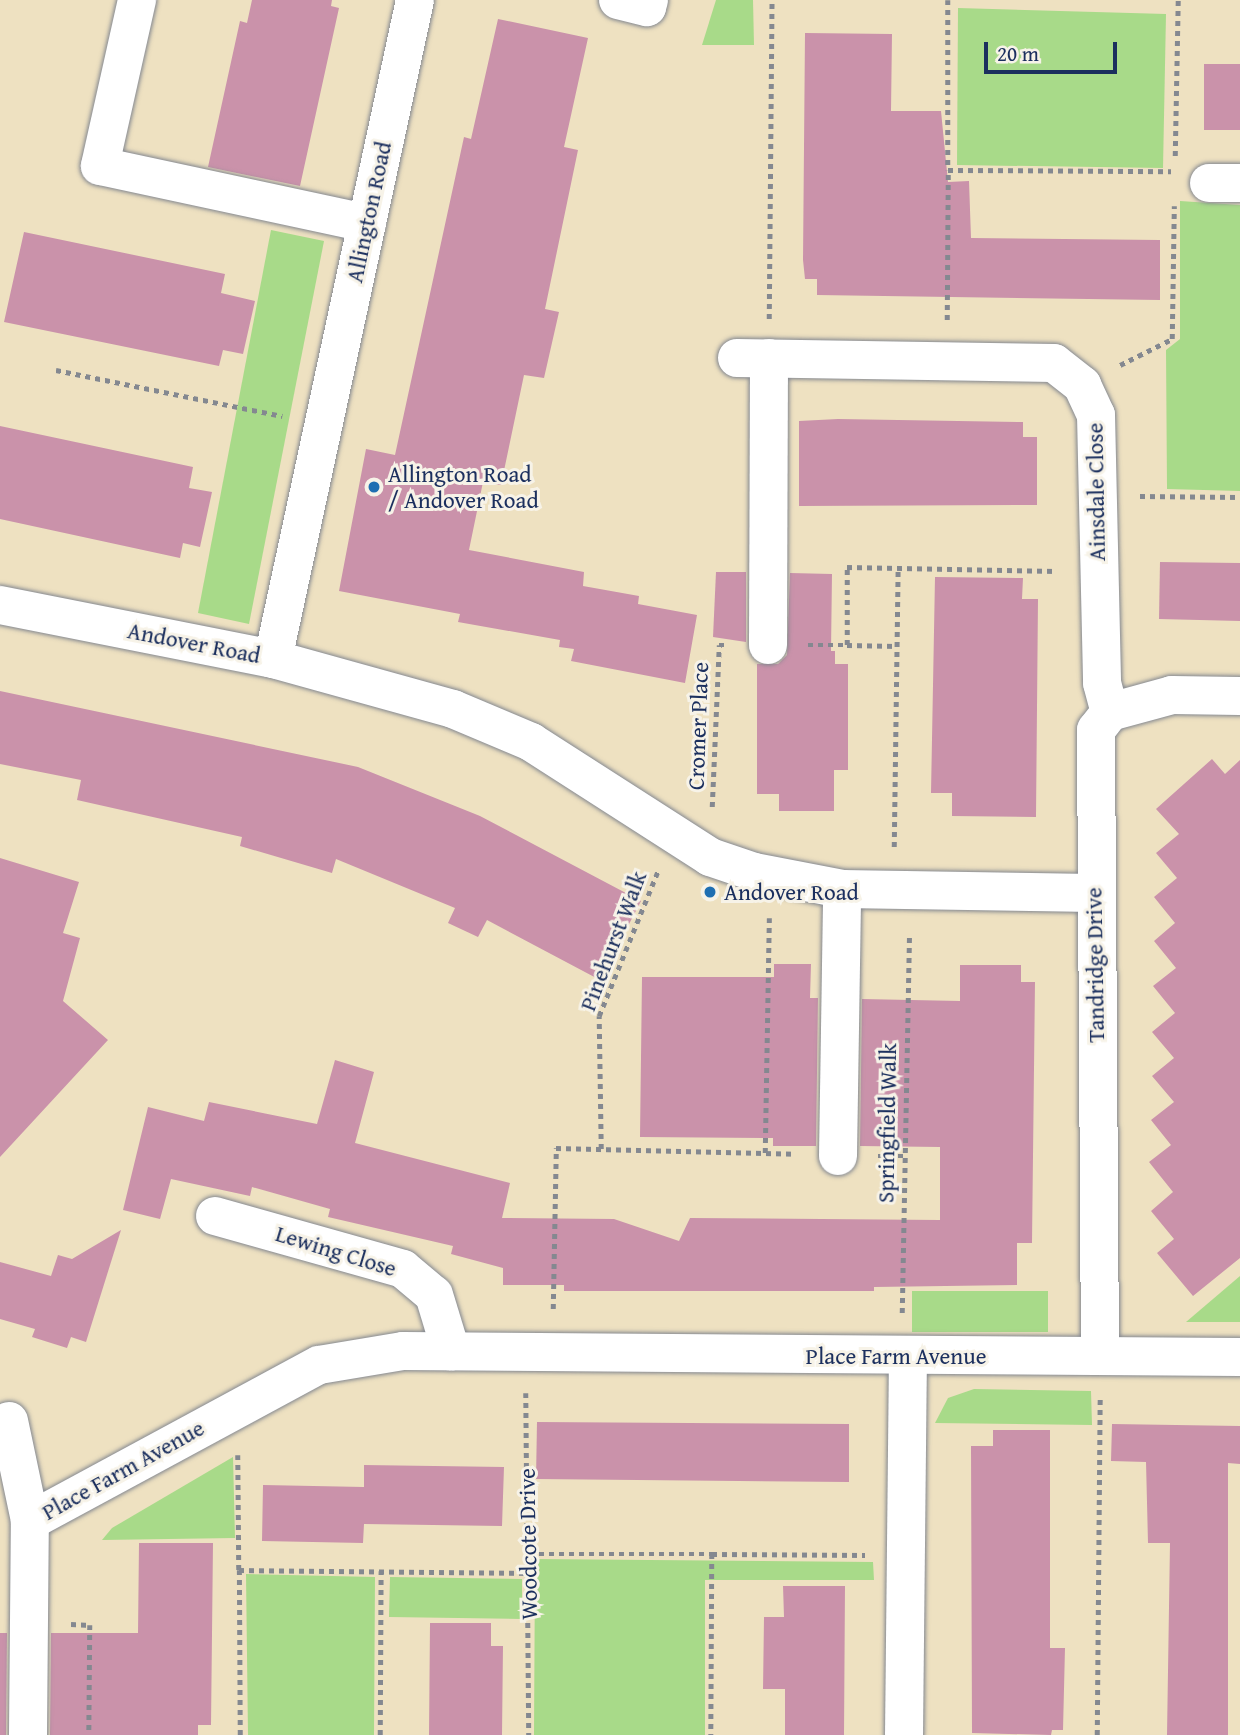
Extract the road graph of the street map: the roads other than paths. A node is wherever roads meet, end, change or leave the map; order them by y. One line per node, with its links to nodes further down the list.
1 (137, 0): 5 (street)
2 (415, 0): 5 (street, Allington Road)
3 (618, 0): 4 (street)
4 (649, 0)
5 (367, 223): 8 (street, Allington Road)
6 (0, 605): 8 (street, Andover Road)
7 (768, 645): 10 (street, Ainsdale Close)
8 (272, 659): 11 (street, Andover Road)
9 (1240, 696): 10 (street)
10 (1110, 712): 12 (street, Tandridge Drive)
11 (842, 889): 12 (street, Andover Road); 13 (street)
12 (1094, 892): 17 (street, Tandridge Drive)
13 (838, 1156)
14 (215, 1216): 15 (street, Lewing Close)
15 (451, 1351): 16 (street, Place Farm Avenue); 20 (street, Place Farm Avenue)
16 (905, 1356): 17 (street, Place Farm Avenue); 22 (street)
17 (1100, 1356): 18 (street, Place Farm Avenue)
18 (1240, 1357)
19 (9, 1421): 20 (street)
20 (30, 1521): 21 (street, Place Farm Avenue)
21 (28, 1735)
22 (904, 1735)

